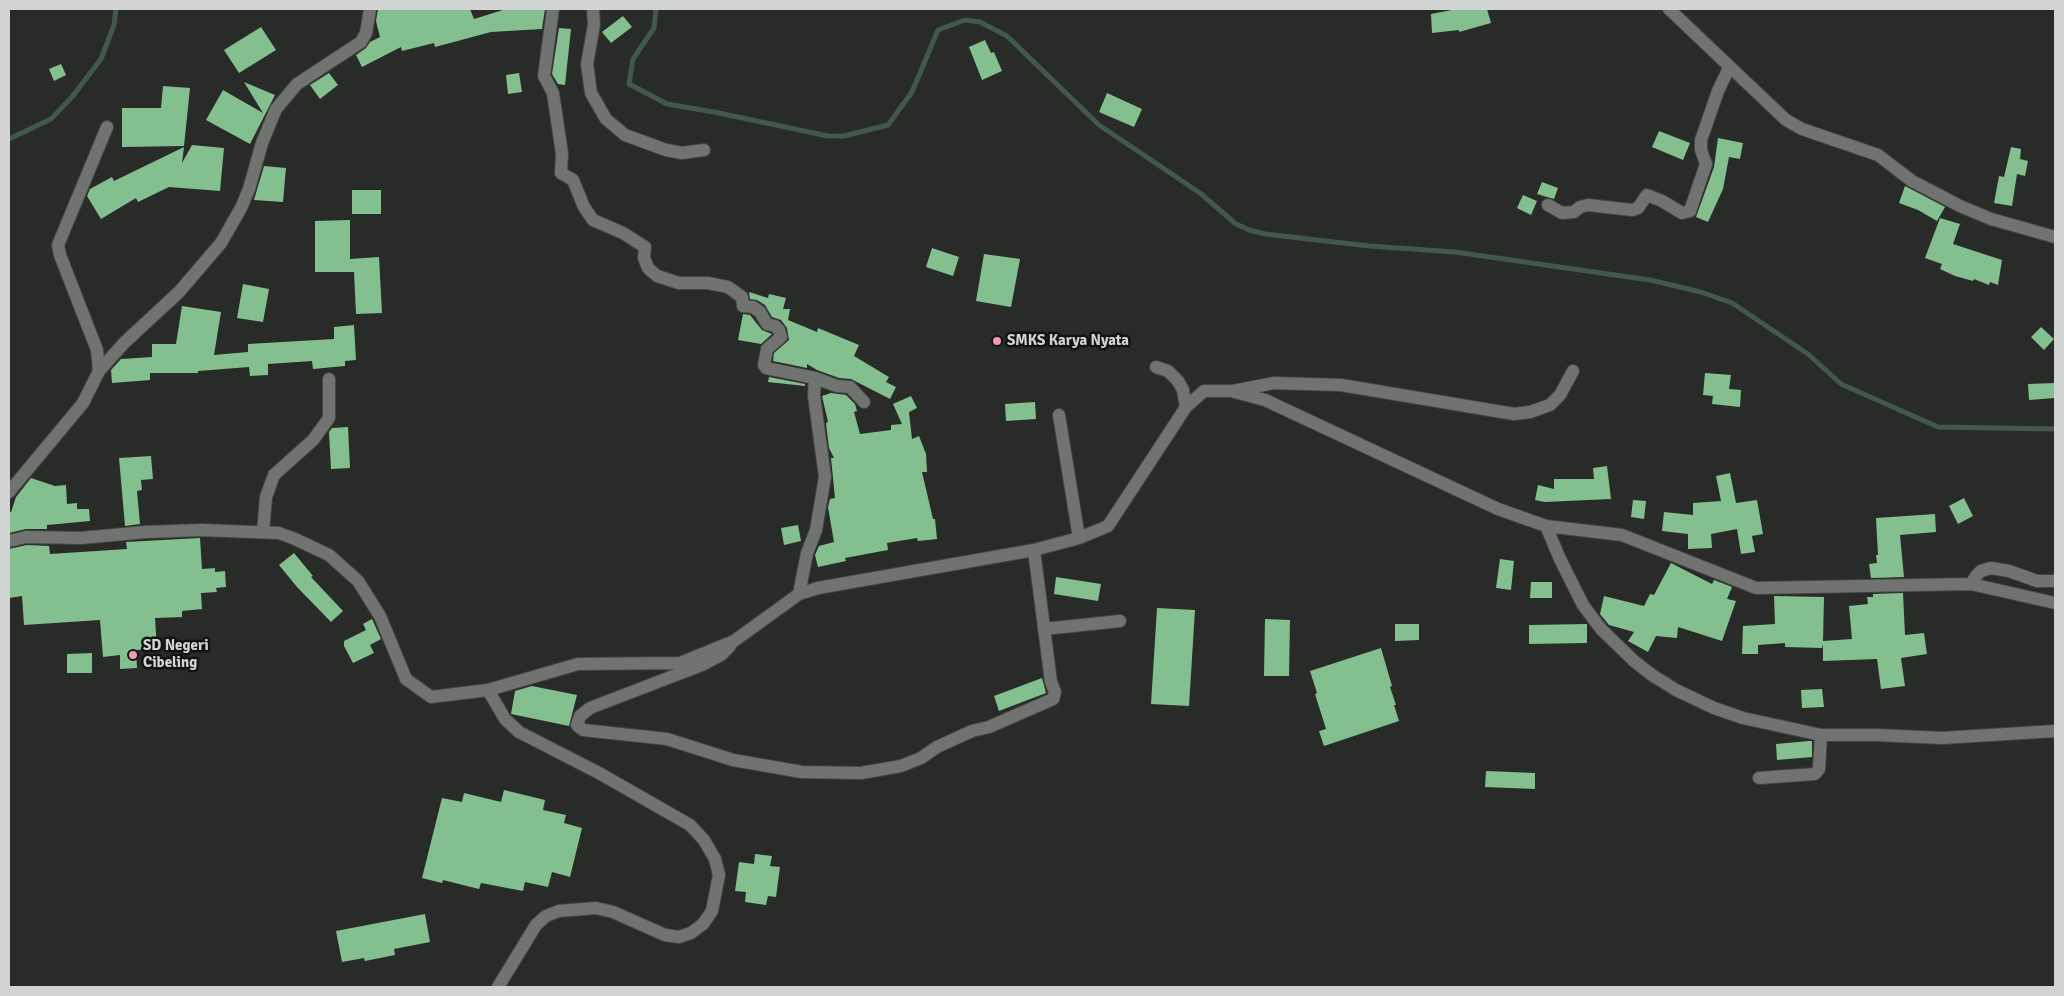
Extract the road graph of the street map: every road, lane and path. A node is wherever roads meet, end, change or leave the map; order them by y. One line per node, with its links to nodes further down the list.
1 (370, 9): 11 (street)
2 (553, 9): 13 (street)
3 (594, 9): 7 (street)
4 (1669, 9): 5 (street)
5 (1729, 68): 8 (street); 9 (street)
6 (107, 127): 11 (street)
7 (704, 150)
8 (1548, 205)
9 (2055, 237)
10 (1156, 367): 17 (street)
11 (99, 371): 19 (street)
12 (1573, 372): 15 (street)
13 (815, 378): 16 (street); 27 (street)
14 (329, 379): 21 (street)
15 (1231, 391): 17 (street); 20 (street)
16 (864, 402)
17 (1186, 406): 22 (street)
18 (1059, 415): 22 (street)
19 (9, 492)
20 (1546, 526): 26 (street); 34 (street)
21 (263, 532): 23 (street); 32 (street)
22 (1079, 538): 24 (street)
23 (9, 541)
24 (1034, 550): 27 (street); 30 (street)
25 (2055, 581): 26 (street)
26 (1972, 584): 28 (street)
27 (799, 594): 31 (street)
28 (2055, 603)
29 (1120, 621): 30 (street)
30 (1044, 629): 31 (street)
31 (734, 640): 32 (street)
32 (488, 690): 36 (street)
33 (2055, 731): 34 (street)
34 (1820, 735): 35 (street)
35 (1758, 778)
36 (498, 987)

